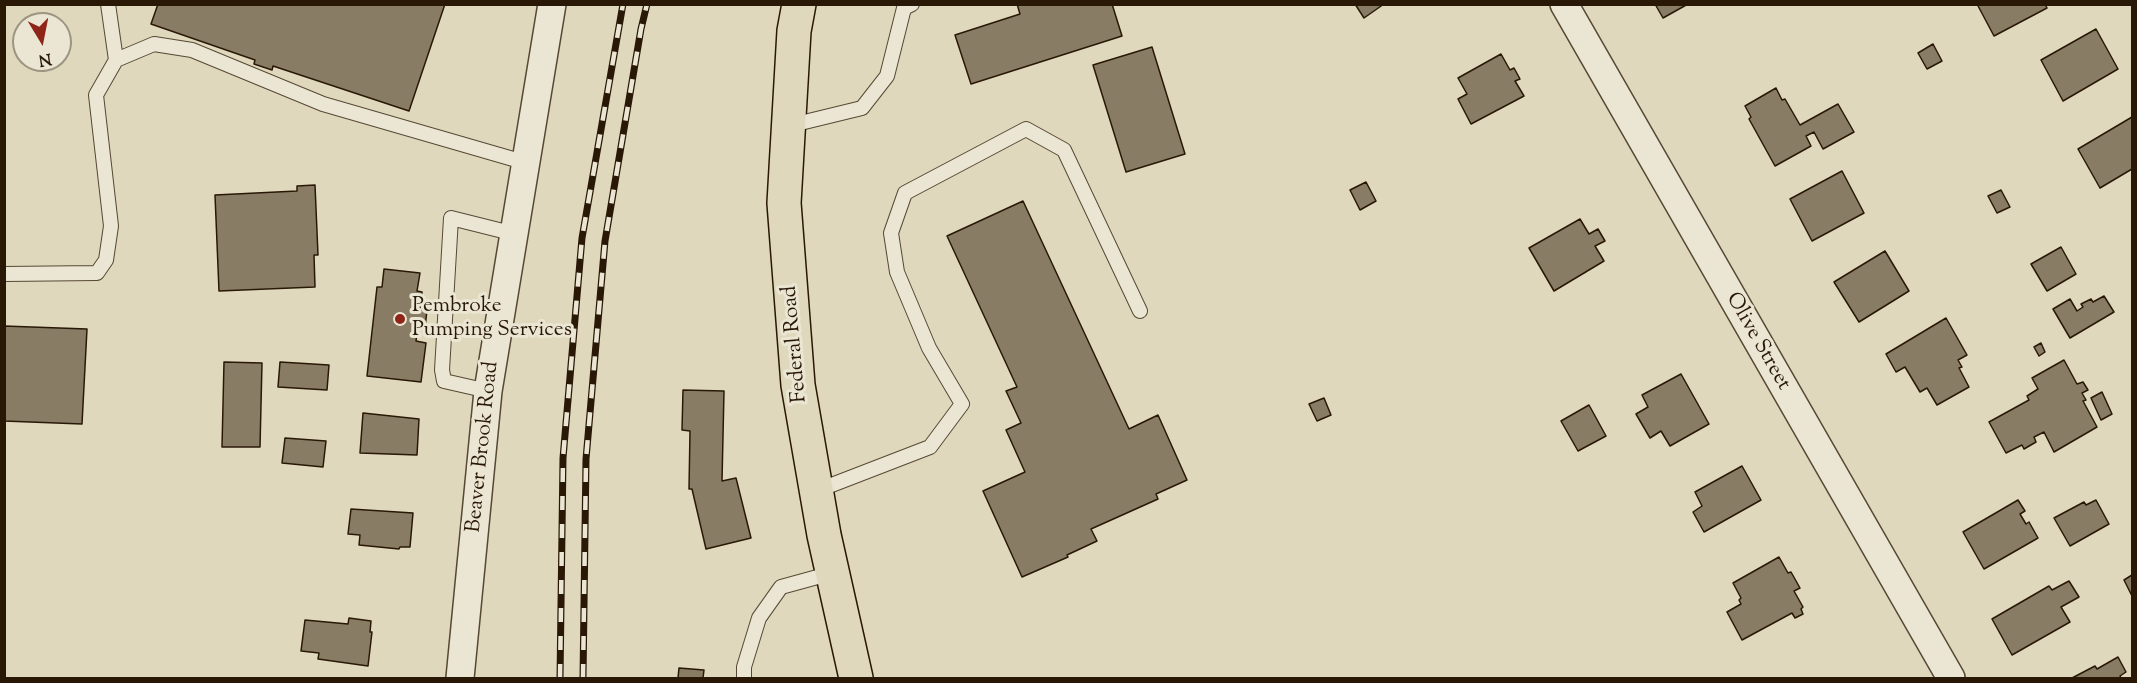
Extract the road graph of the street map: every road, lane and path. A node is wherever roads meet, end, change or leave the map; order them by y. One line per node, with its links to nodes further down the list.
1 (108, 4): 6 (lane)
2 (552, 4): 8 (street, Beaver Brook Road)
3 (798, 4): 7 (main road, Federal Road)
4 (912, 4): 7 (lane)
5 (1564, 4): 18 (street, Olive Street)
6 (116, 60): 8 (lane); 10 (lane)
7 (789, 126): 13 (main road, Federal Road)
8 (527, 163): 9 (street, Beaver Brook Road)
9 (515, 234): 12 (street, Beaver Brook Road); 12 (lane)
10 (4, 274)
11 (1140, 310): 13 (lane)
12 (488, 391): 15 (street, Beaver Brook Road)
13 (816, 491): 14 (main road, Federal Road)
14 (832, 573): 16 (lane); 17 (main road, Federal Road)
15 (460, 678)
16 (744, 678)
17 (856, 678)
18 (1951, 678)

